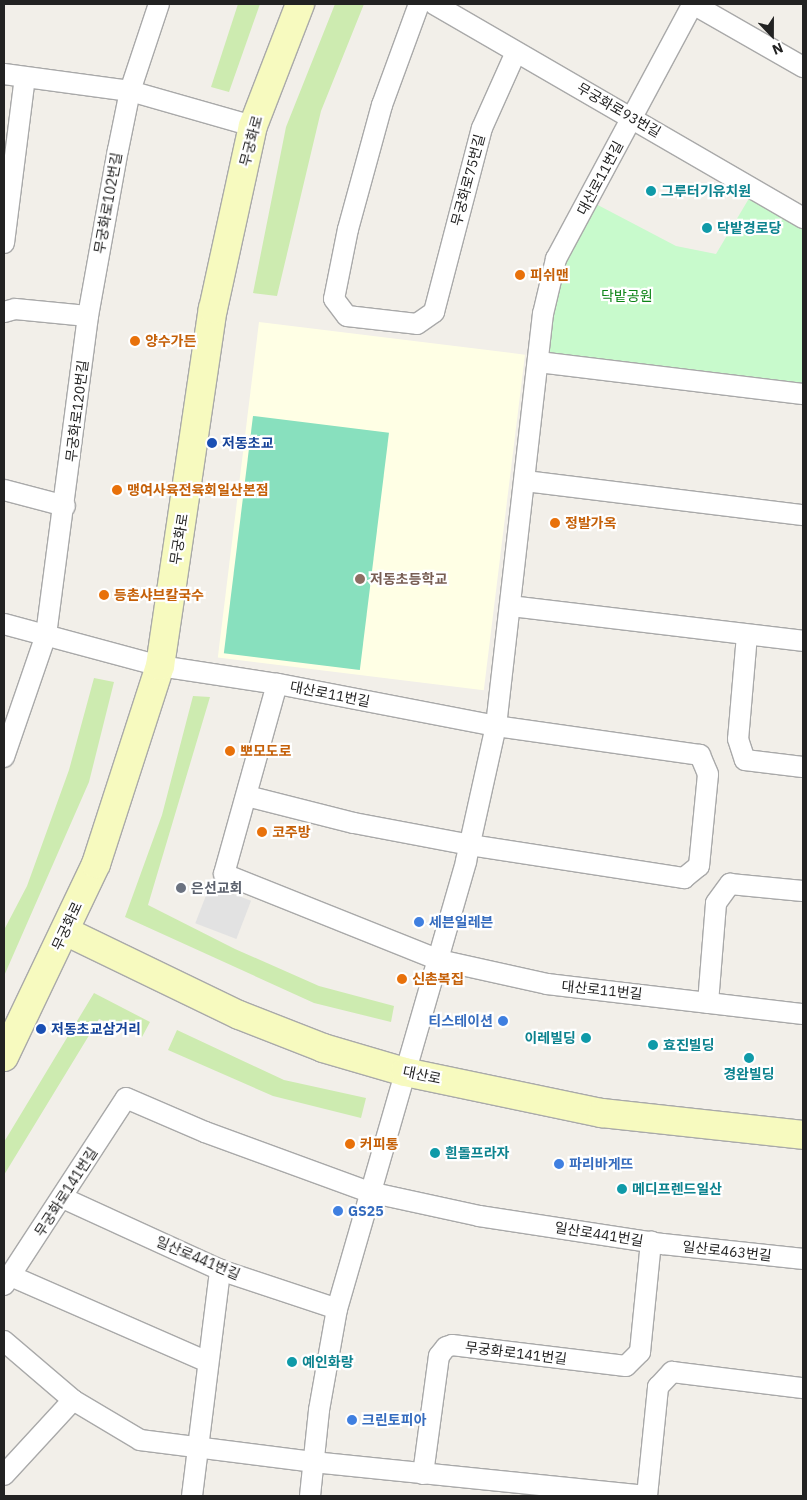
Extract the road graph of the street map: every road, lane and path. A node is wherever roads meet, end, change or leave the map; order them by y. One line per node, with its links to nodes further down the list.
1 (159, 4): 10 (street, 무궁화로102번길)
2 (300, 4): 12 (main road, 무궁화로)
3 (419, 4): 6 (street, 무궁화로75번길)
4 (434, 4): 6 (street, 무궁화로93번길)
5 (693, 4): 7 (street, 대산로11번길); 11 (street, 대산로11번길)
6 (516, 52): 11 (street, 무궁화로93번길)
7 (803, 67)
8 (4, 74): 9 (street)
9 (25, 77): 10 (street); 14 (street)
10 (130, 91): 12 (street); 16 (street, 무궁화로102번길)
11 (632, 118): 13 (street, 무궁화로93번길); 17 (street, 대산로11번길)
12 (253, 126): 28 (main road, 무궁화로)
13 (803, 218)
14 (4, 243)
15 (4, 312): 16 (street)
16 (88, 316): 21 (street, 무궁화로120번길)
17 (538, 362): 18 (street); 19 (street, 대산로11번길)
18 (803, 394)
19 (525, 481): 22 (street); 23 (street, 대산로11번길)
20 (4, 490): 21 (street)
21 (65, 506): 25 (street, 무궁화로120번길)
22 (803, 515)
23 (511, 606): 26 (street); 30 (street, 대산로11번길)
24 (4, 624): 25 (street)
25 (46, 635): 28 (street); 31 (street, 무궁화로120번길)
26 (747, 635): 27 (street); 32 (street)
27 (803, 641)
28 (160, 666): 29 (street); 36 (main road, 무궁화로)
29 (277, 684): 30 (street, 대산로11번길); 33 (street, 대산로11번길)
30 (496, 726): 34 (street, 대산로11번길); 34 (street, 대산로11번길)
31 (6, 746)
32 (803, 767)
33 (247, 796): 34 (street); 37 (street, 대산로11번길)
34 (470, 845): 37 (street, 대산로11번길)
35 (803, 891): 38 (street)
36 (65, 931): 40 (main road, 무궁화로); 41 (main road, 대산로)
37 (439, 960): 38 (street, 대산로11번길); 41 (street, 대산로11번길)
38 (708, 1002): 39 (street, 대산로11번길)
39 (803, 1014)
40 (7, 1046)
41 (405, 1072): 43 (main road, 대산로); 44 (street)
42 (126, 1098): 44 (street, 일산로441번길); 45 (street, 무궁화로141번길)
43 (803, 1135)
44 (369, 1192): 46 (street, 일산로441번길); 50 (street)
45 (63, 1198): 48 (street, 일산로441번길); 49 (street, 무궁화로141번길)
46 (651, 1242): 47 (street, 일산로463번길); 57 (street, 무궁화로141번길)
47 (803, 1259)
48 (220, 1270): 50 (street, 일산로441번길); 52 (street)
49 (7, 1280): 52 (street)
50 (337, 1309): 56 (street)
51 (4, 1341): 54 (street)
52 (208, 1362): 55 (street)
53 (803, 1388): 62 (street)
54 (73, 1400): 55 (street); 58 (street)
55 (198, 1447): 56 (street); 60 (street)
56 (313, 1462): 57 (street); 61 (street)
57 (423, 1474): 59 (street)
58 (4, 1475)
59 (624, 1495): 62 (street)
60 (192, 1496)
61 (310, 1496)
62 (647, 1496)

